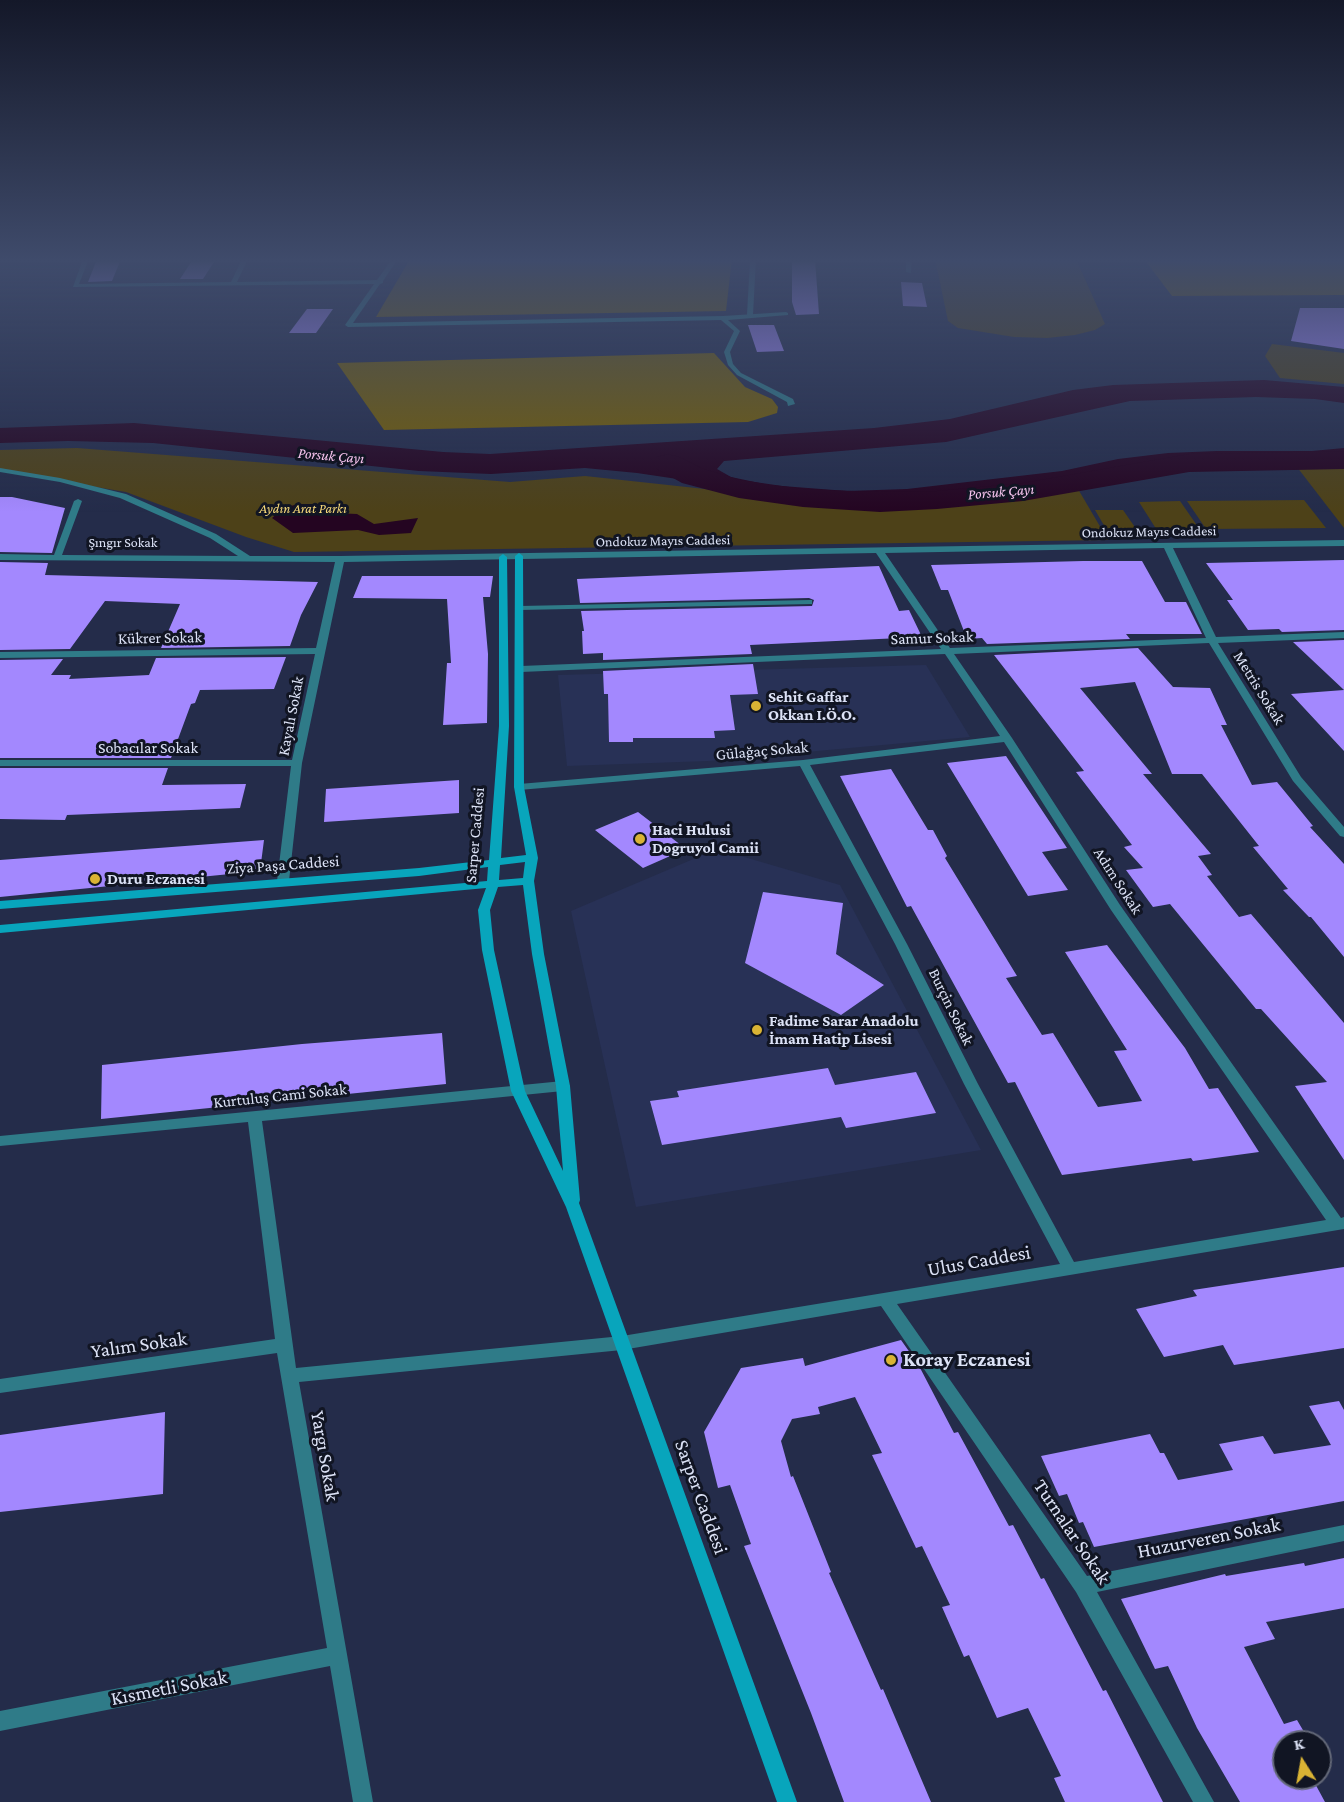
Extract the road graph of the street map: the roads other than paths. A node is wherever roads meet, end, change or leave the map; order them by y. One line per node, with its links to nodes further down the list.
1 (731, 343): 2 (street)
2 (791, 404)
3 (0, 471): 11 (street)
4 (78, 501): 10 (street)
5 (1344, 543): 6 (street, Ondokuz Mayıs Caddesi)
6 (1167, 545): 7 (street, Ondokuz Mayıs Caddesi); 17 (street, Metris Sokak)
7 (879, 551): 8 (street, Ondokuz Mayıs Caddesi); 19 (street, Adım Sokak)
8 (519, 556): 12 (street, Ondokuz Mayıs Caddesi); 15 (main road, Sarper Caddesi)
9 (0, 557): 10 (street, Şıngır Sokak)
10 (57, 557): 11 (street, Şıngır Sokak)
11 (247, 557): 13 (street, Ondokuz Mayıs Caddesi)
12 (503, 557): 13 (street, Ondokuz Mayıs Caddesi); 29 (main road, Sarper Caddesi)
13 (340, 559): 18 (street, Kayalı Sokak)
14 (809, 602): 15 (lane)
15 (520, 608): 21 (main road, Sarper Caddesi)
16 (1344, 636): 17 (street, Samur Sokak)
17 (1213, 642): 19 (street, Samur Sokak); 27 (street, Metris Sokak)
18 (320, 651): 20 (street, Kükrer Sokak); 24 (street, Kayalı Sokak)
19 (948, 653): 21 (street, Samur Sokak); 22 (street, Adım Sokak)
20 (0, 655)
21 (520, 669): 26 (main road, Sarper Caddesi)
22 (1007, 738): 25 (street, Gülağaç Sokak); 40 (street, Adım Sokak)
23 (0, 763): 24 (street, Sobacılar Sokak)
24 (297, 763): 30 (street, Kayalı Sokak)
25 (803, 763): 26 (street, Gülağaç Sokak); 41 (street, Burçin Sokak)
26 (519, 787): 28 (main road, Sarper Caddesi)
27 (1344, 834)
28 (532, 858): 29 (main road, Ziya Paşa Caddesi); 31 (main road, Sarper Caddesi)
29 (493, 861): 30 (main road, Ziya Paşa Caddesi); 32 (main road, Sarper Caddesi)
30 (283, 881): 33 (main road, Ziya Paşa Caddesi)
31 (528, 881): 32 (main road); 35 (main road, Sarper Caddesi)
32 (493, 886): 34 (main road); 36 (main road, Sarper Caddesi)
33 (0, 905)
34 (0, 929)
35 (563, 1086): 36 (street, Kurtuluş Cami Sokak); 39 (main road, Sarper Caddesi)
36 (518, 1091): 37 (street, Kurtuluş Cami Sokak); 39 (main road, Sarper Caddesi)
37 (254, 1117): 38 (street, Kurtuluş Cami Sokak); 44 (street, Yargı Sokak)
38 (0, 1141)
39 (573, 1207): 43 (main road, Sarper Caddesi)
40 (1340, 1223): 41 (street, Ulus Caddesi)
41 (1069, 1267): 42 (street, Ulus Caddesi)
42 (884, 1298): 43 (street, Ulus Caddesi); 48 (street, Turnalar Sokak)
43 (622, 1343): 45 (street, Ulus Caddesi); 52 (main road, Sarper Caddesi)
44 (284, 1346): 45 (street, Yargı Sokak); 46 (street, Yalım Sokak)
45 (290, 1376): 49 (street, Yargı Sokak)
46 (0, 1386)
47 (1344, 1533): 48 (street, Huzurveren Sokak)
48 (1083, 1586): 53 (street, Turnalar Sokak)
49 (339, 1655): 50 (street, Kısmetli Sokak); 51 (street, Yargı Sokak)
50 (0, 1721)
51 (363, 1802)
52 (787, 1802)
53 (1204, 1802)

